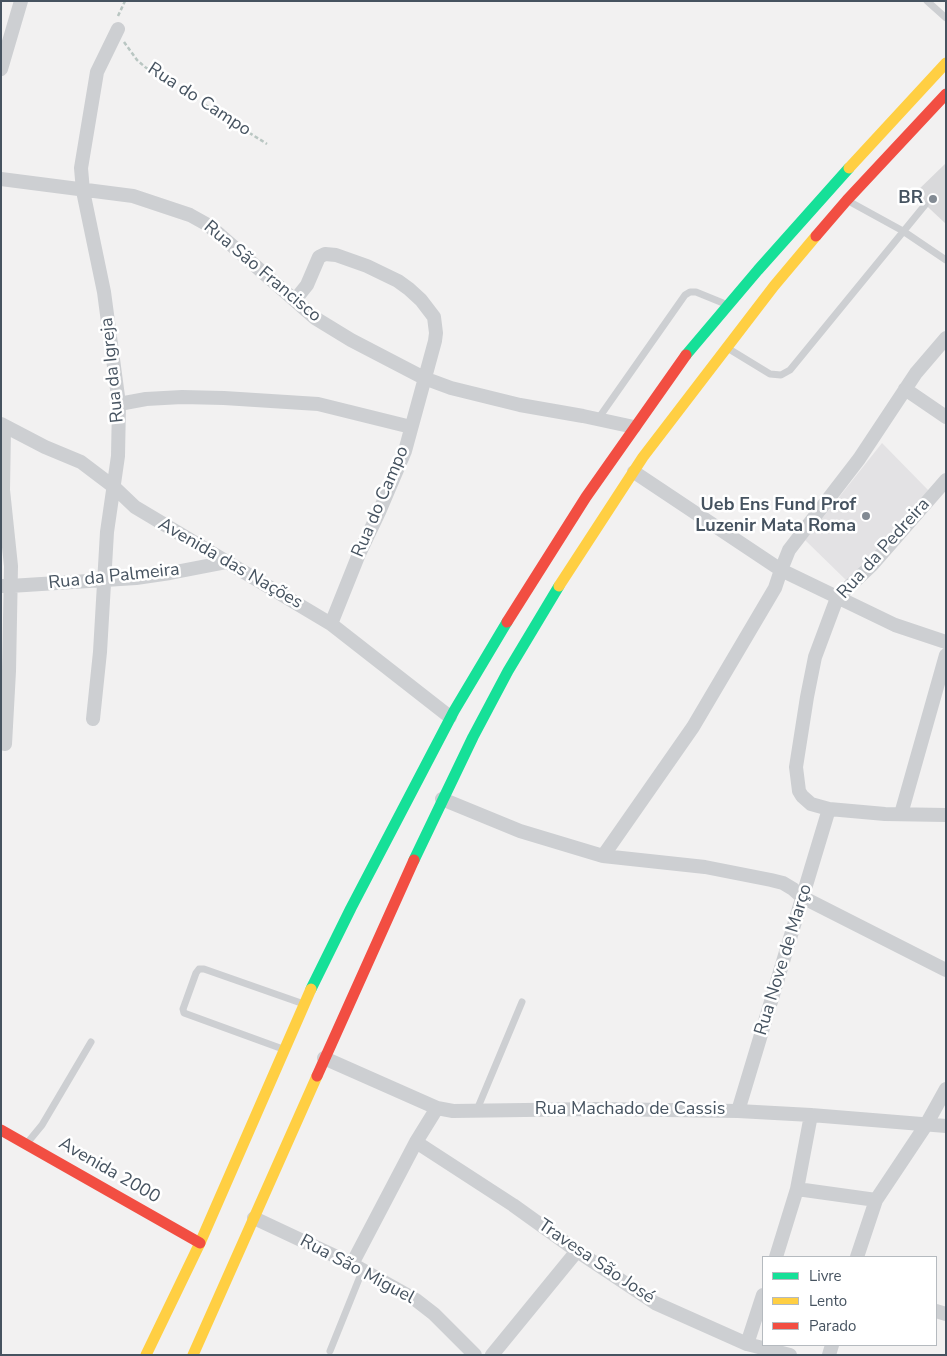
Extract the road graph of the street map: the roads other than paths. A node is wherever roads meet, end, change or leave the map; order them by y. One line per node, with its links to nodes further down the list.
1 (21, 1): 6 (street)
2 (927, 1): 3 (lane)
3 (946, 18)
4 (118, 29): 9 (street, Rua da Igreja)
5 (946, 63): 15 (main road)
6 (1, 69)
7 (946, 94): 10 (main road)
8 (1, 179): 9 (street, Rua São Francisco)
9 (83, 191): 14 (street, Rua São Francisco); 20 (street, Rua da Igreja)
10 (847, 200): 12 (lane); 17 (main road)
11 (925, 205): 12 (lane)
12 (903, 230): 13 (lane); 17 (lane)
13 (946, 260)
14 (295, 300): 18 (street, Rua São Francisco); 18 (street, Rua do Campo)
15 (728, 305): 22 (lane); 25 (main road)
16 (946, 338): 19 (street)
17 (726, 347): 26 (main road)
18 (424, 378): 22 (street); 24 (street, Rua do Campo)
19 (905, 389): 21 (street); 31 (street)
20 (120, 404): 24 (street); 28 (street, Rua da Igreja)
21 (946, 417)
22 (598, 419): 25 (street)
23 (3, 425): 28 (street, Avenida das Nações); 29 (street)
24 (411, 427): 35 (street, Rua do Campo)
25 (634, 427): 38 (main road)
26 (634, 472): 31 (street); 41 (main road)
27 (946, 480): 34 (street, Rua da Pedreira)
28 (114, 487): 30 (street, Avenida das Nações); 32 (street, Rua da Igreja)
29 (2, 490): 33 (street)
30 (227, 562): 32 (street, Rua da Palmeira); 35 (street, Avenida das Nações)
31 (781, 570): 34 (street); 45 (street)
32 (105, 581): 33 (street, Rua da Palmeira); 39 (street, Rua da Igreja)
33 (6, 586): 40 (street)
34 (837, 598): 36 (street); 42 (street, Rua da Pedreira)
35 (331, 624): 38 (street, Avenida das Nações)
36 (946, 642)
37 (946, 655): 43 (street)
38 (450, 717): 49 (main road)
39 (93, 719)
40 (5, 744)
41 (442, 800): 45 (street); 52 (main road)
42 (829, 809): 43 (street); 46 (street, Rua Nove de Março)
43 (901, 814): 44 (street)
44 (946, 815)
45 (603, 856): 46 (street)
46 (802, 897): 47 (street); 55 (street, Rua Nove de Março)
47 (946, 970)
48 (522, 1002): 56 (lane)
49 (304, 1004): 51 (main road); 51 (lane)
50 (90, 1042): 62 (lane)
51 (284, 1049): 66 (main road)
52 (324, 1058): 54 (street, Rua Machado de Cassis); 65 (main road)
53 (946, 1089): 58 (street)
54 (437, 1108): 56 (street, Rua Machado de Cassis); 61 (street)
55 (738, 1111): 56 (street, Rua Machado de Cassis); 57 (street, Rua Machado de Cassis)
56 (476, 1112)
57 (811, 1115): 58 (street, Rua Machado de Cassis); 63 (street)
58 (926, 1125): 59 (street, Rua Machado de Cassis); 64 (street)
59 (946, 1126)
60 (1, 1130): 62 (main road, Avenida 2000)
61 (416, 1142): 67 (street, Travesa São José); 70 (street)
62 (26, 1144): 66 (main road, Avenida 2000)
63 (798, 1189): 64 (street); 68 (street)
64 (876, 1200): 69 (street)
65 (254, 1218): 70 (street, Rua São Miguel); 75 (main road)
66 (200, 1243): 74 (main road)
67 (577, 1251): 72 (street, Travesa São José); 77 (street)
68 (776, 1256)
69 (856, 1256)
70 (358, 1267): 73 (lane); 76 (street, Rua São Miguel)
71 (762, 1298): 72 (street)
72 (747, 1344): 78 (street, Travesa São José)
73 (330, 1352)
74 (146, 1355)
75 (193, 1355)
76 (475, 1355)
77 (492, 1355)
78 (790, 1355)

